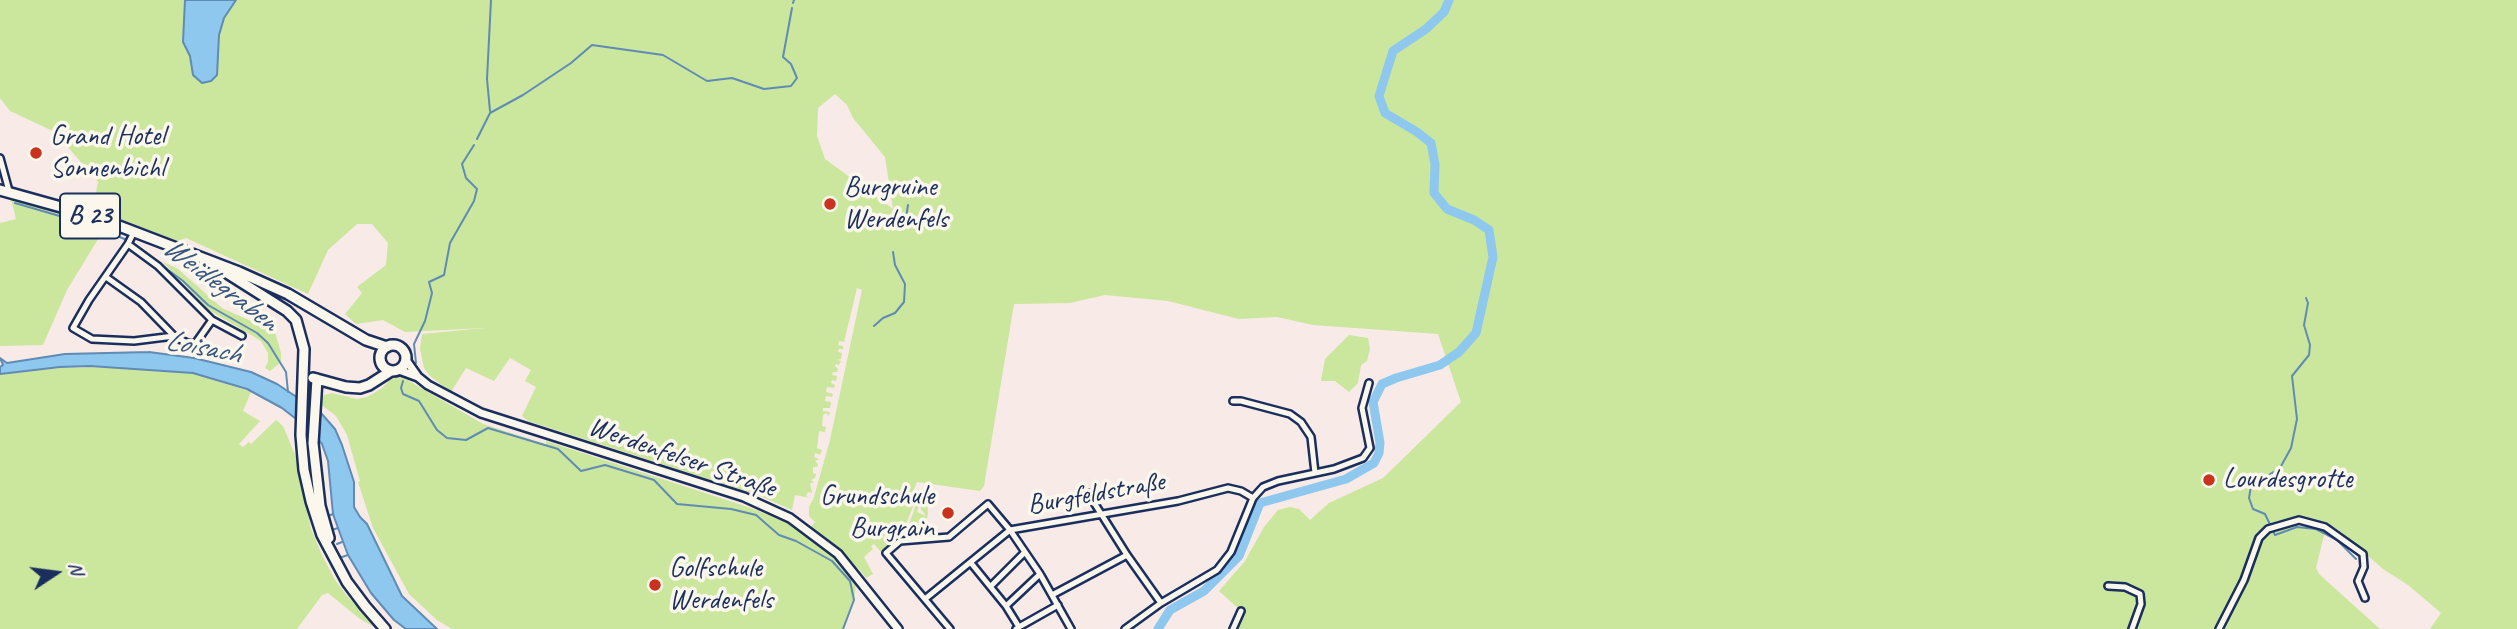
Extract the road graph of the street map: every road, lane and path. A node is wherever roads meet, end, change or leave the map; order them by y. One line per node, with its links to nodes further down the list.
1 (0, 158): 2 (street)
2 (2, 175): 3 (street)
3 (4, 191): 4 (main road, B 23)
4 (134, 232): 5 (street); 6 (main road, B 23)
5 (128, 244): 7 (street); 8 (street)
6 (208, 261): 11 (main road, B 23); 21 (main road, B 23)
7 (106, 277): 9 (street); 9 (street)
8 (212, 320): 9 (street); 10 (street)
9 (174, 336)
10 (242, 336)
11 (366, 340): 12 (main road, B 23); 13 (main road, B 23)
12 (387, 347): 13 (main road); 14 (main road)
13 (381, 360): 15 (main road); 18 (main road)
14 (406, 360): 15 (main road); 17 (street, Werdenfelser Straße)
15 (395, 370): 17 (street, Werdenfelser Straße); 18 (main road)
16 (313, 377): 20 (main road); 21 (main road, B 23); 22 (main road, B 23)
17 (418, 377): 45 (street, Werdenfelser Straße)
18 (373, 383): 20 (main road)
19 (1369, 383): 24 (street)
20 (335, 384): 22 (main road)
21 (303, 396): 31 (main road, B 23)
22 (314, 401): 31 (main road, B 23)
23 (1233, 401): 24 (street)
24 (1315, 473): 26 (street)
25 (1088, 493): 27 (street)
26 (1254, 498): 27 (street, Burgfeldstraße); 39 (street)
27 (1102, 514): 28 (street, Burgfeldstraße); 30 (street)
28 (1010, 530): 29 (street); 32 (street, Burgfeldstraße); 38 (street)
29 (1025, 552): 33 (street); 34 (street)
30 (1127, 555): 36 (street); 39 (street)
31 (335, 559): 44 (main road, B 23)
32 (971, 563): 34 (street); 38 (street, Burgfeldstraße)
33 (1040, 574): 36 (street); 41 (street)
34 (991, 586): 41 (street)
35 (2108, 586): 50 (street)
36 (1052, 596): 40 (street)
37 (2365, 598): 51 (street)
38 (925, 599): 46 (street)
39 (1161, 603): 48 (street)
40 (1058, 605): 43 (street); 47 (street)
41 (1006, 606): 43 (street)
42 (1241, 611): 49 (street)
43 (1017, 628)
44 (385, 629)
45 (898, 629)
46 (950, 629)
47 (1071, 629)
48 (1125, 629)
49 (1233, 629)
50 (2132, 629)
51 (2220, 629)

